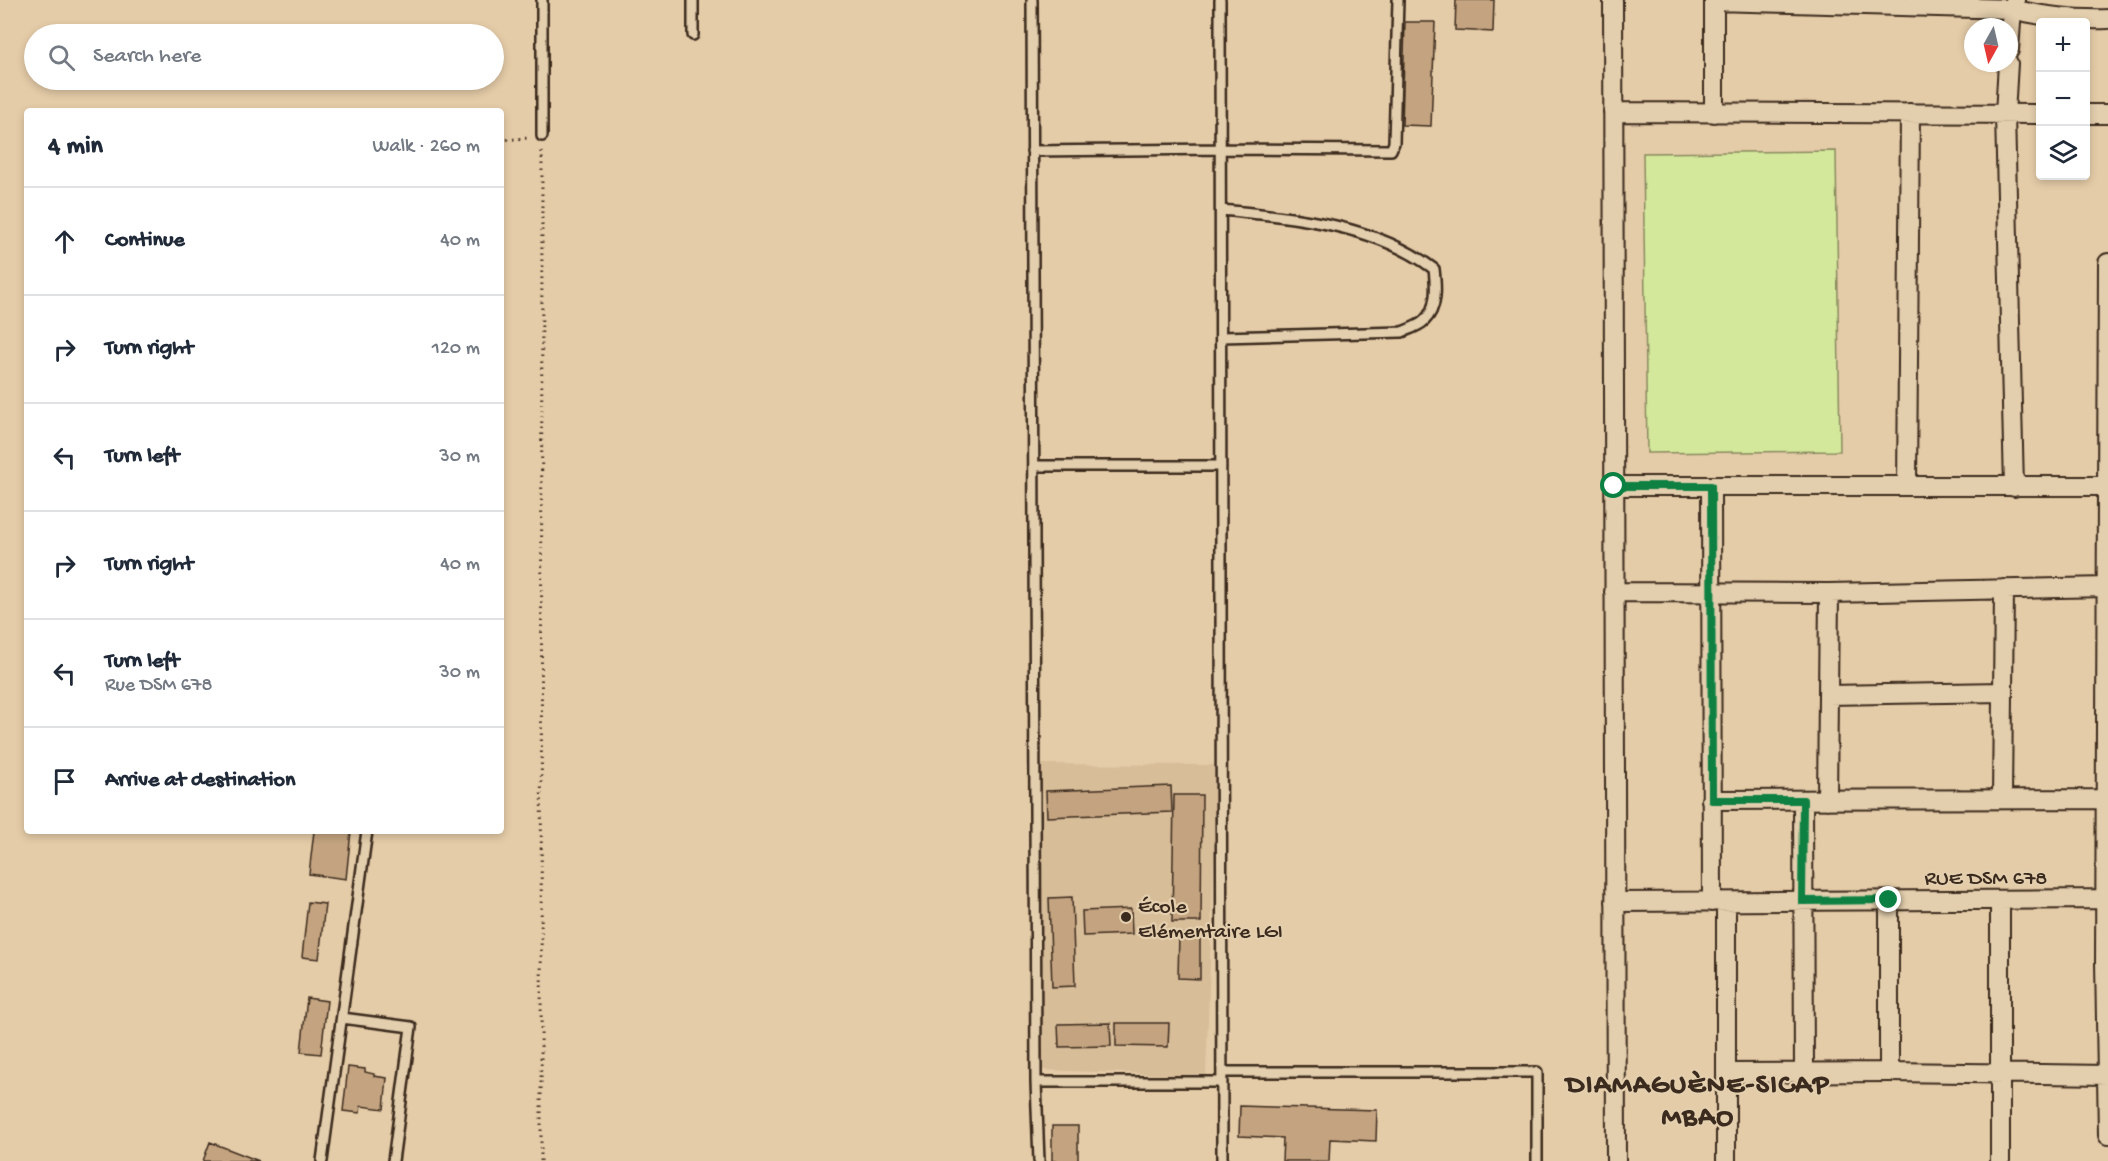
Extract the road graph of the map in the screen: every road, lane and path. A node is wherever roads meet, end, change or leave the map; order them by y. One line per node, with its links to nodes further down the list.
1 (542, 0): 20 (lane)
2 (693, 0): 11 (lane)
3 (1032, 0): 23 (lane)
4 (1220, 0): 22 (lane)
5 (1398, 0): 22 (lane)
6 (1613, 0): 13 (street)
7 (1714, 1): 8 (street); 14 (street)
8 (1834, 2): 9 (street)
9 (2013, 5): 10 (street)
10 (2108, 19)
11 (693, 35)
12 (2007, 72): 16 (street)
13 (1613, 112): 14 (street); 30 (street)
14 (1714, 113): 15 (street)
15 (1910, 113): 16 (street); 32 (street)
16 (2005, 114): 17 (street); 33 (street)
17 (2036, 114)
18 (2090, 114): 19 (street)
19 (2108, 114)
20 (542, 136): 21 (path); 68 (path)
21 (504, 140)
22 (1221, 149): 23 (lane); 24 (lane)
23 (1032, 151): 28 (lane)
24 (1221, 210): 26 (lane); 26 (lane)
25 (2108, 263): 27 (street)
26 (1221, 337): 29 (lane)
27 (2108, 379): 34 (street)
28 (1034, 466): 29 (lane); 64 (lane)
29 (1221, 466): 63 (lane)
30 (1614, 486): 31 (street); 39 (street)
31 (1711, 486): 32 (street); 38 (street)
32 (1907, 486): 33 (street)
33 (2014, 486): 34 (street)
34 (2107, 486): 35 (street)
35 (2107, 536): 36 (street)
36 (2107, 587): 37 (street); 41 (street)
37 (2004, 589): 40 (street); 42 (street)
38 (1711, 591): 39 (street); 40 (street); 46 (street)
39 (1614, 592): 54 (street)
40 (1828, 592): 43 (street)
41 (2107, 670): 45 (street)
42 (2003, 692): 43 (street); 44 (street)
43 (1828, 695): 48 (street)
44 (2002, 799): 45 (street); 48 (street)
45 (2107, 799): 50 (street)
46 (1712, 800): 47 (street); 55 (street)
47 (1803, 800): 48 (street); 53 (street)
48 (1827, 800)
49 (367, 834): 57 (lane)
50 (2105, 899): 52 (street, RUE DSM 678); 56 (street)
51 (1889, 900): 52 (street, RUE DSM 678); 53 (street, RUE DSM 678); 58 (street)
52 (2000, 900): 61 (street)
53 (1802, 901): 55 (street, RUE DSM 678); 60 (street)
54 (1615, 902): 55 (street, RUE DSM 678); 72 (street)
55 (1719, 902): 59 (street)
56 (2106, 963): 62 (street)
57 (342, 1018): 66 (lane); 67 (lane)
58 (1889, 1072): 60 (street); 61 (street)
59 (1726, 1073): 60 (street); 73 (street)
60 (1804, 1073)
61 (2000, 1075): 62 (street); 74 (street)
62 (2107, 1075): 65 (street)
63 (1222, 1077): 64 (lane); 70 (lane); 71 (lane)
64 (1036, 1082): 69 (lane)
65 (2108, 1135)
66 (322, 1161)
67 (393, 1161)
68 (541, 1161)
69 (1039, 1161)
70 (1222, 1161)
71 (1537, 1161)
72 (1616, 1161)
73 (1726, 1161)
74 (2000, 1161)

